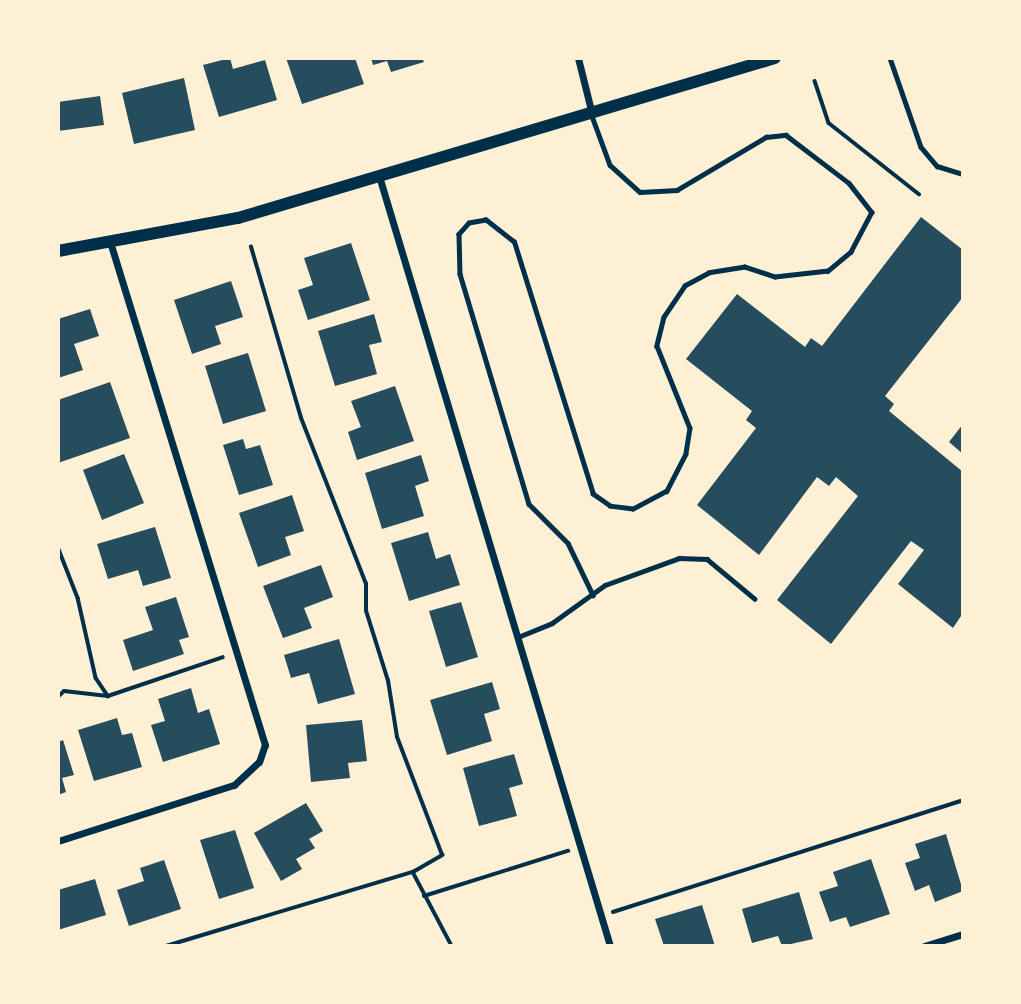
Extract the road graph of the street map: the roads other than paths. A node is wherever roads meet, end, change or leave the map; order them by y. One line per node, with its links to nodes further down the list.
1 (578, 58): 4 (street)
2 (775, 58): 4 (street)
3 (890, 58): 5 (lane)
4 (592, 114): 6 (street); 9 (lane)
5 (963, 174)
6 (379, 176): 7 (street); 11 (street)
7 (111, 245): 8 (street); 12 (street)
8 (58, 251)
9 (593, 595): 10 (lane); 11 (lane)
10 (755, 599)
11 (519, 637): 14 (street)
12 (58, 841)
13 (963, 934): 15 (street)
14 (610, 946)
15 (924, 946)

